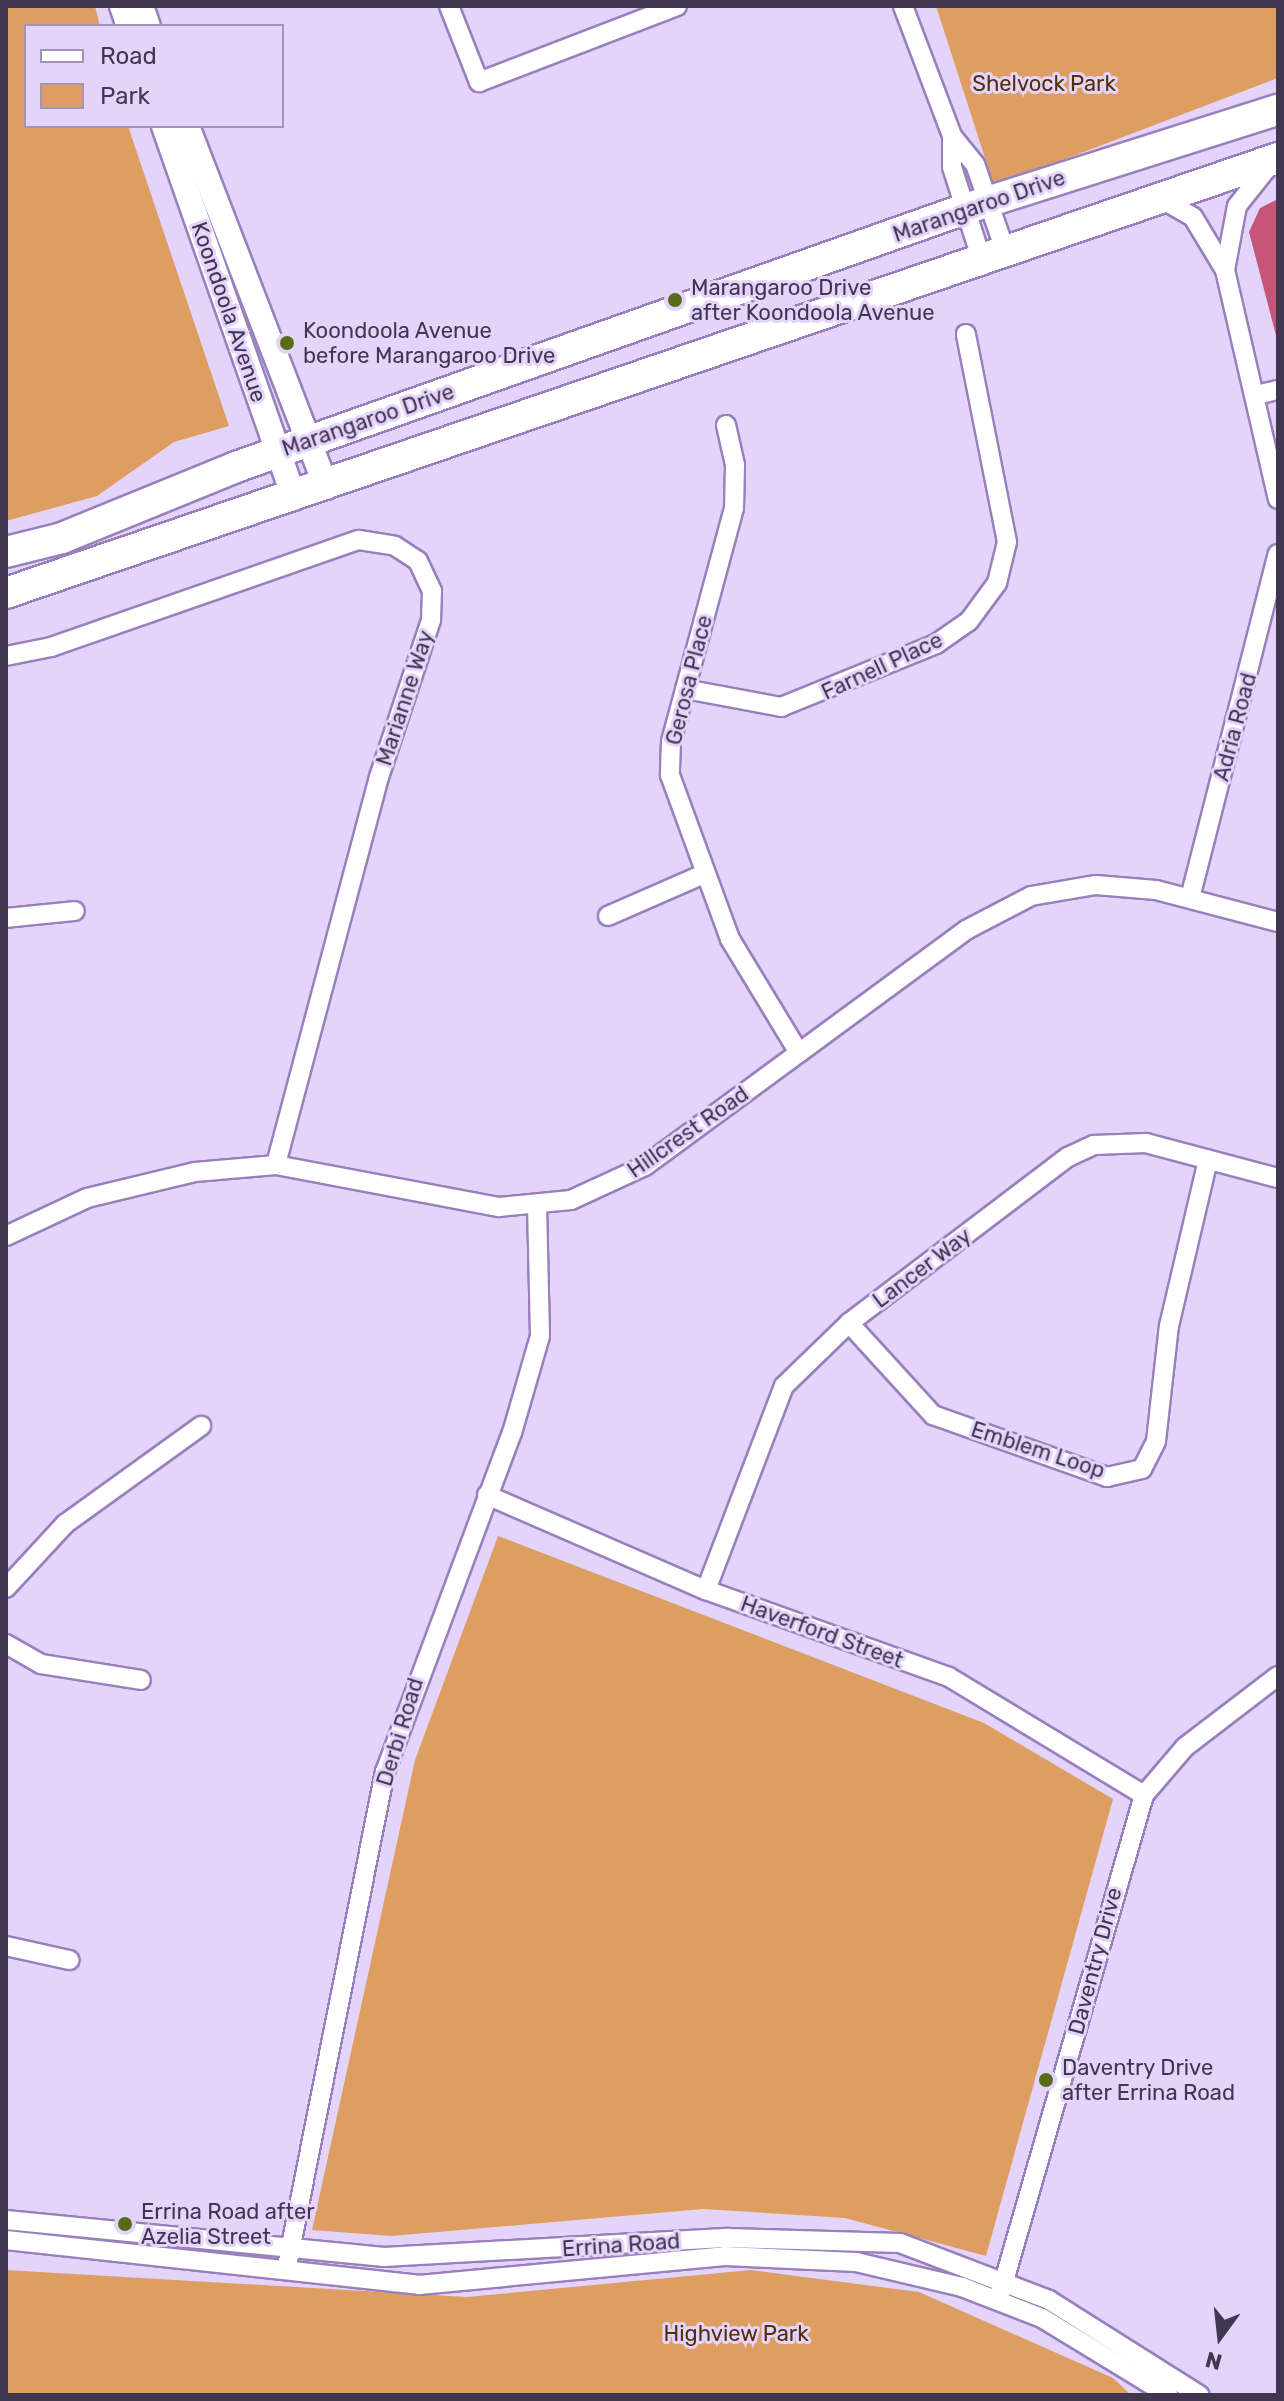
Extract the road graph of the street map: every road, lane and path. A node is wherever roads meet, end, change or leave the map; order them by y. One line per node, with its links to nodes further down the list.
1 (449, 6): 2 (street)
2 (677, 6)
3 (903, 6): 9 (street)
4 (1278, 110): 9 (main road, Marangaroo Drive)
5 (165, 128): 17 (street, Koondoola Avenue)
6 (188, 128): 16 (street, Koondoola Avenue)
7 (1276, 159): 8 (main road); 11 (street)
8 (1158, 197): 10 (main road); 11 (street)
9 (977, 205): 10 (street); 10 (street); 16 (main road, Marangaroo Drive)
10 (994, 257): 18 (main road)
11 (1225, 270): 14 (street)
12 (966, 334): 25 (street, Farnell Place)
13 (1278, 390): 14 (street)
14 (1256, 395): 20 (street)
15 (726, 425): 25 (street, Gerosa Place)
16 (309, 442): 17 (main road, Marangaroo Drive); 18 (street, Koondoola Avenue)
17 (278, 452): 19 (street, Koondoola Avenue); 21 (main road, Marangaroo Drive)
18 (326, 487): 19 (main road)
19 (294, 498): 23 (main road)
20 (1278, 499)
21 (6, 552)
22 (1278, 554): 27 (street, Adria Road)
23 (6, 593)
24 (6, 656): 34 (street, Marianne Way)
25 (685, 689): 26 (street, Gerosa Place)
26 (704, 874): 29 (street); 32 (street, Gerosa Place)
27 (1190, 898): 31 (street, Hillcrest Road); 32 (street, Hillcrest Road)
28 (75, 911): 30 (street)
29 (608, 916)
30 (6, 918)
31 (1278, 922)
32 (799, 1053): 36 (street, Hillcrest Road)
33 (1208, 1160): 35 (street, Lancer Way); 38 (street, Lancer Way); 38 (street, Emblem Loop)
34 (276, 1165): 36 (street, Hillcrest Road); 37 (street, Hillcrest Road)
35 (1278, 1178)
36 (537, 1205): 40 (street, Derbi Road)
37 (6, 1236)
38 (849, 1323): 42 (street, Lancer Way)
39 (201, 1426): 41 (street)
40 (487, 1495): 42 (street, Haverford Street); 51 (street, Derbi Road)
41 (6, 1588)
42 (706, 1590): 46 (street, Haverford Street)
43 (6, 1644): 45 (street)
44 (1278, 1676): 46 (street, Daventry Drive)
45 (141, 1680)
46 (1144, 1795): 53 (street, Daventry Drive)
47 (6, 1946): 48 (street)
48 (69, 1960)
49 (6, 2220): 51 (street, Errina Road)
50 (6, 2240): 52 (street, Errina Road)
51 (289, 2252): 52 (street, Derbi Road); 53 (street, Errina Road)
52 (286, 2272): 53 (street, Errina Road)
53 (1002, 2292): 54 (street, Errina Road); 55 (street, Errina Road)
54 (1168, 2395)
55 (1199, 2395)

